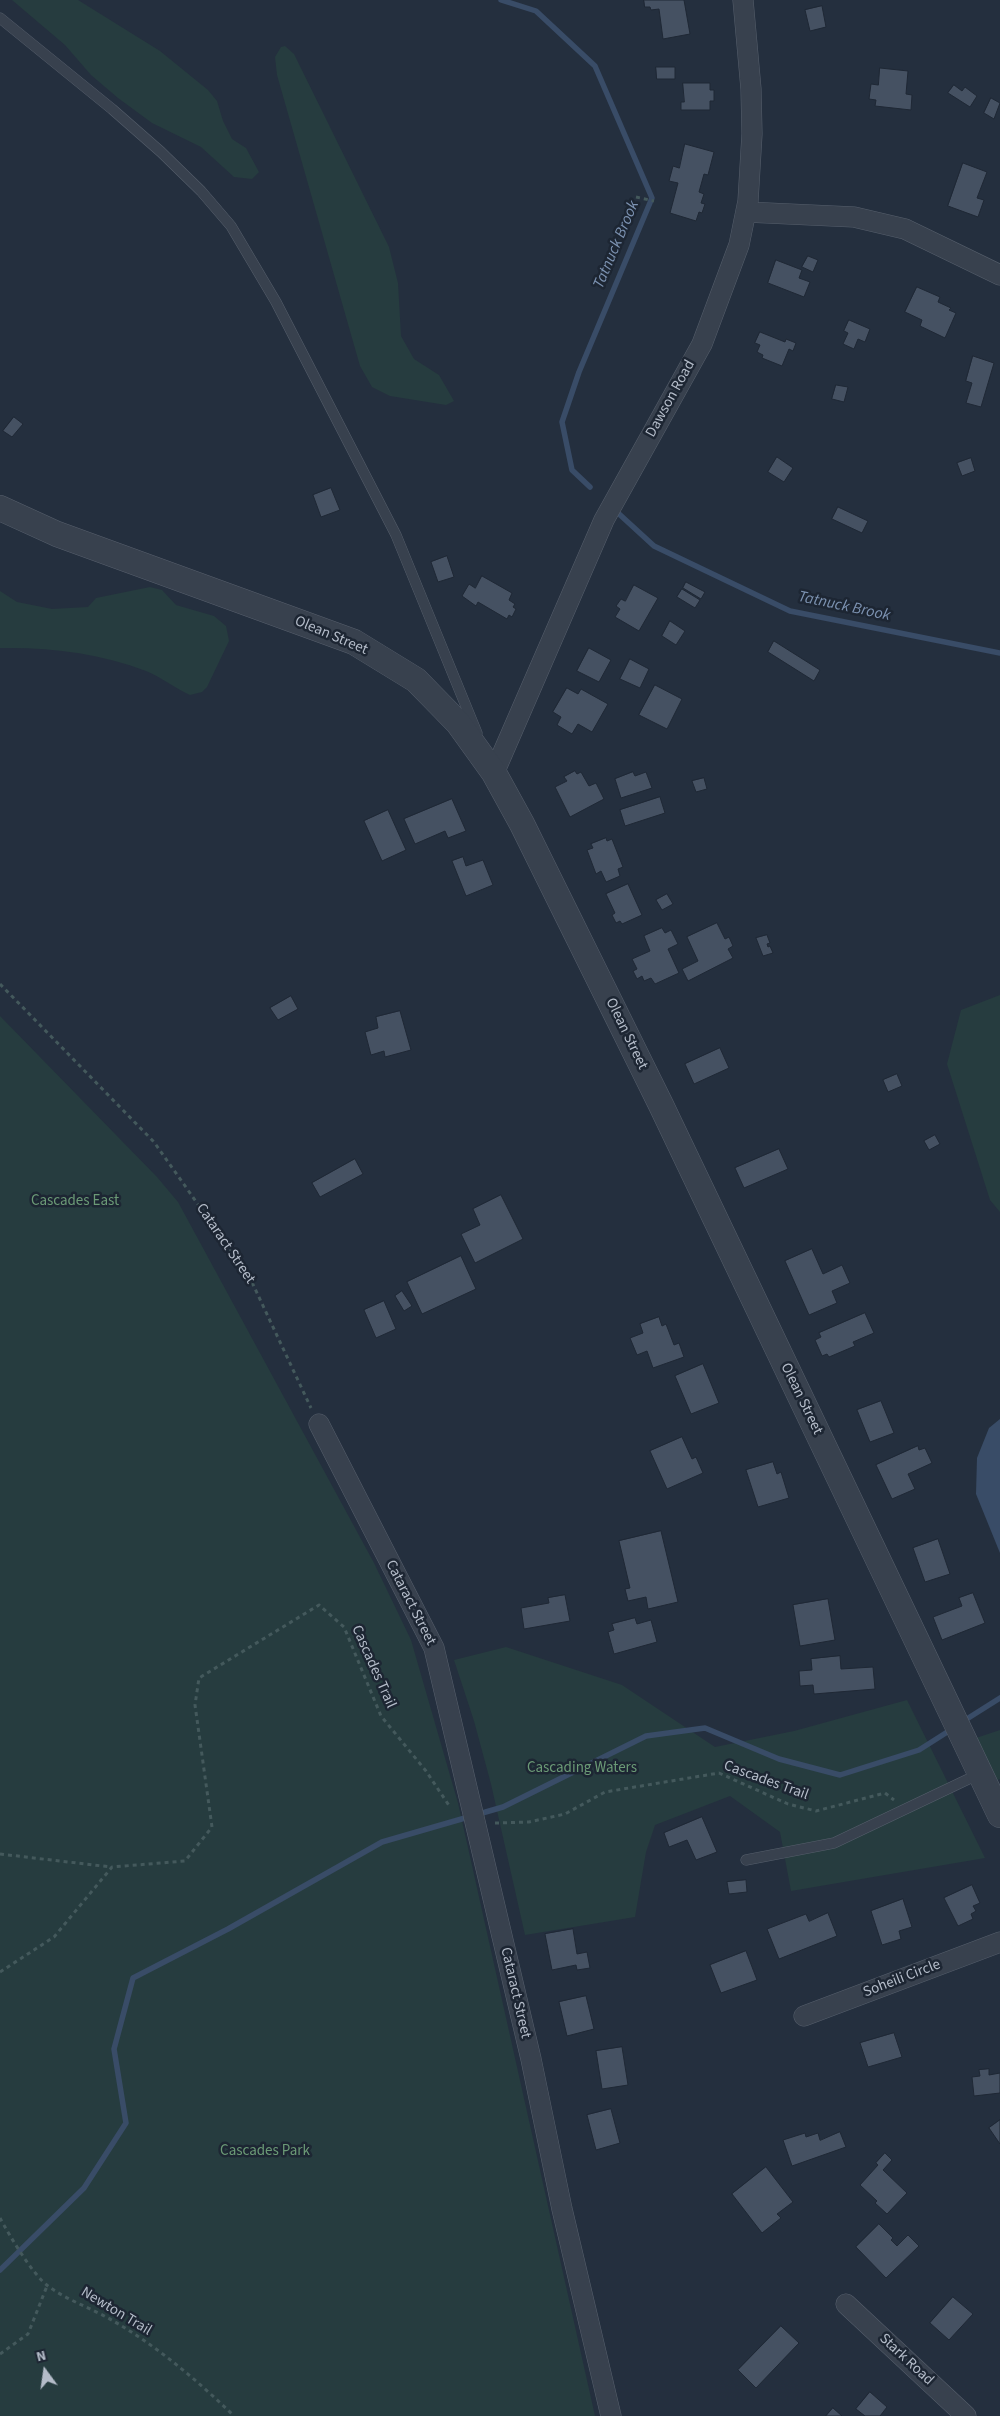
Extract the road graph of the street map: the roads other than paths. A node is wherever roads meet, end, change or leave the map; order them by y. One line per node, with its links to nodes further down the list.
1 (743, 0): 3 (street, Dawson Road)
2 (0, 18): 6 (lane)
3 (746, 212): 4 (street); 6 (street, Dawson Road)
4 (1000, 275)
5 (0, 508): 6 (street, Olean Street)
6 (494, 773): 8 (street, Olean Street)
7 (319, 1424): 14 (street, Cataract Street)
8 (980, 1773): 9 (street, Olean Street); 10 (lane)
9 (1000, 1815)
10 (746, 1860)
11 (1000, 1942): 12 (street, Soheili Circle)
12 (804, 2016)
13 (846, 2304): 15 (street, Stark Road)
14 (611, 2416)
15 (966, 2416)

